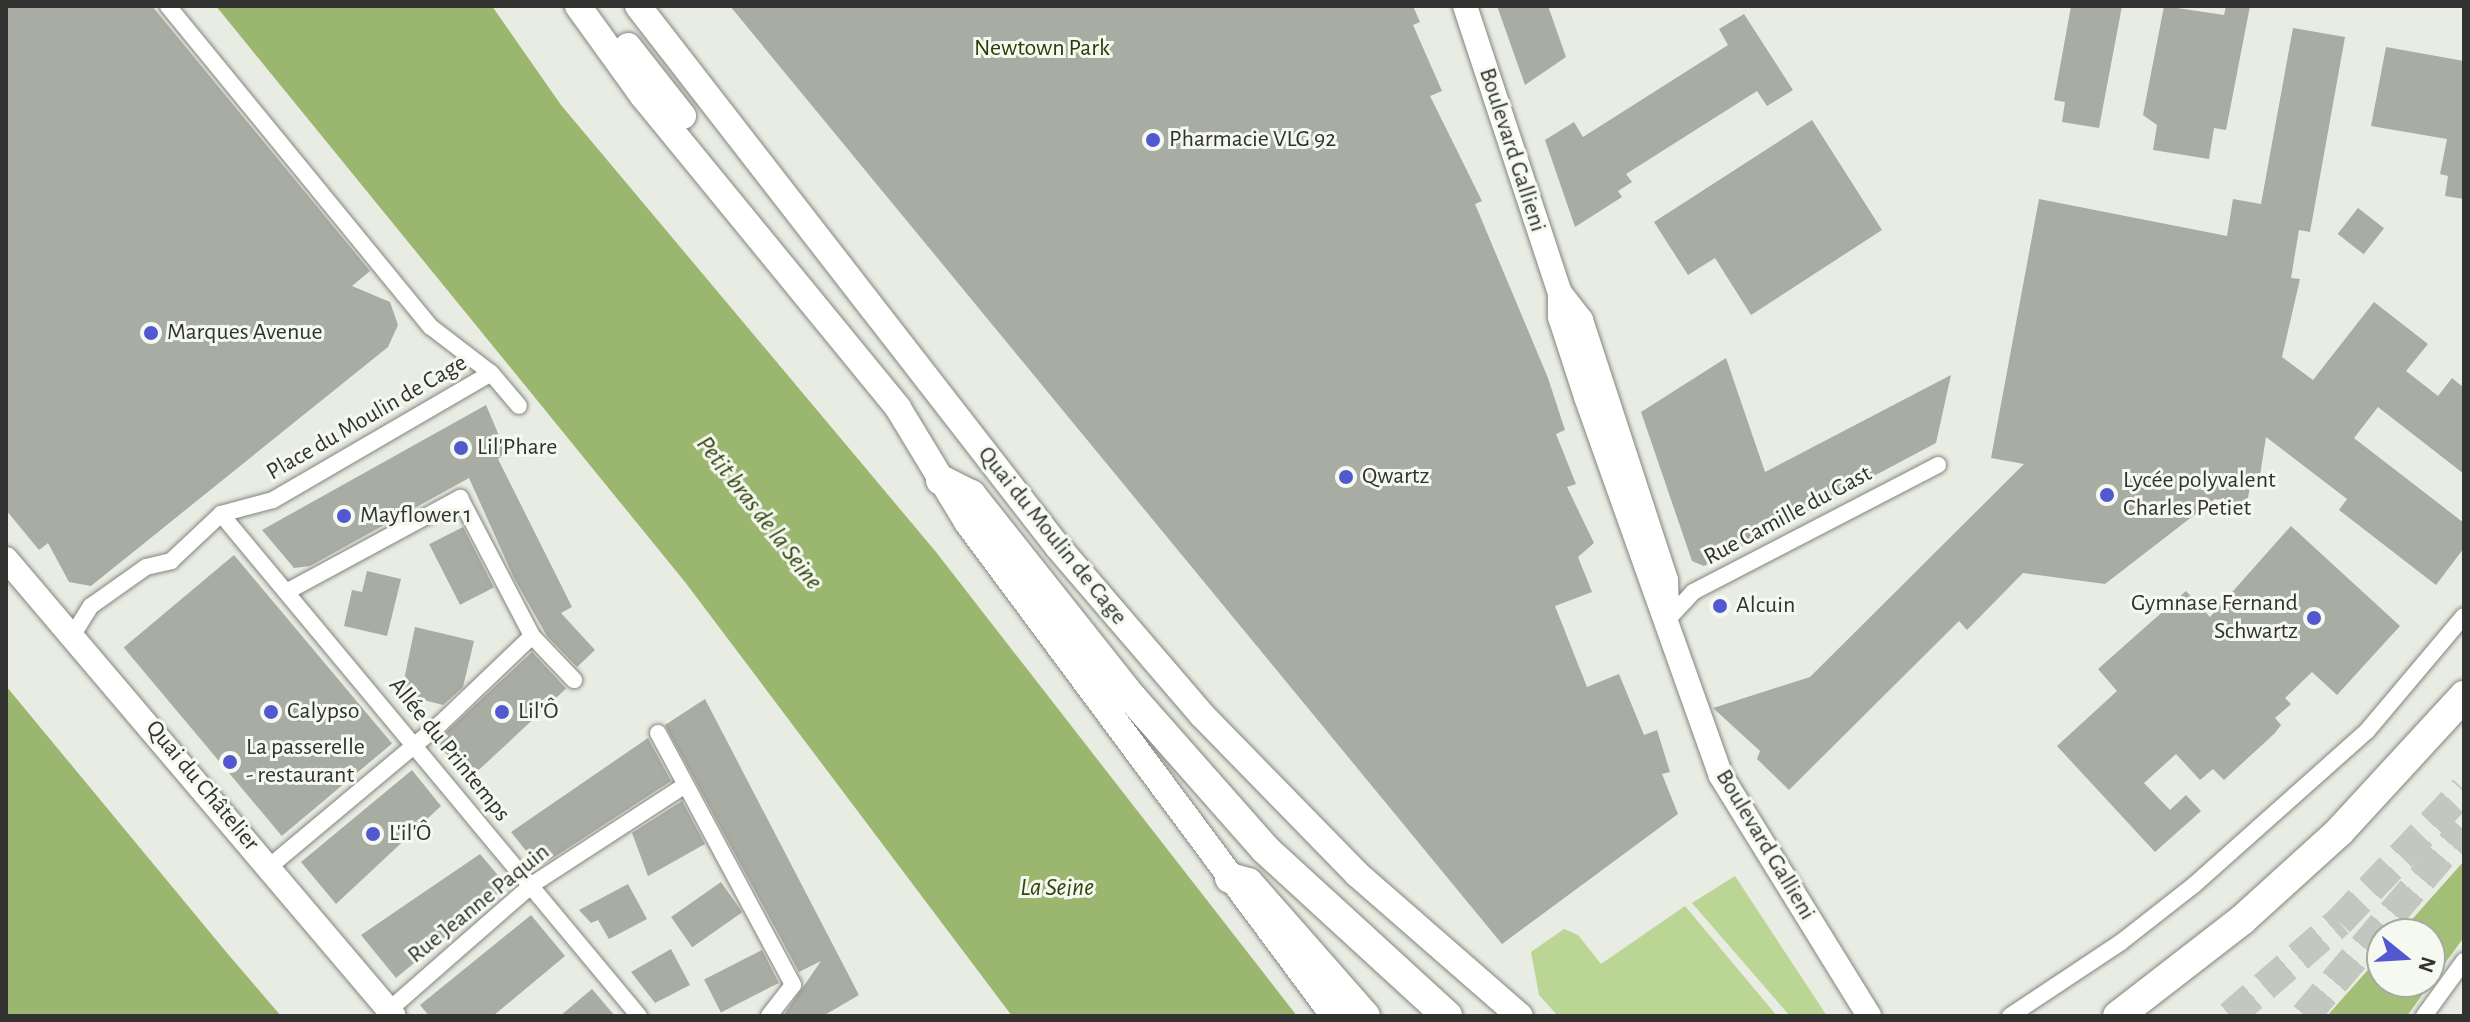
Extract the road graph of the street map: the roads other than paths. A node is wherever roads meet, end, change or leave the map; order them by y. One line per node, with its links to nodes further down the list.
1 (168, 6): 7 (street)
2 (578, 6): 6 (main road)
3 (600, 6): 6 (main road)
4 (1465, 6): 15 (main road, Boulevard Gallieni)
5 (639, 7): 33 (main road, Quai du Moulin de Cage)
6 (718, 181): 10 (main road)
7 (491, 373): 8 (street); 11 (street, Place du Moulin de Cage)
8 (519, 406)
9 (1938, 465): 15 (street, Rue Camille du Gast)
10 (941, 480): 24 (main road); 32 (highway)
11 (221, 514): 13 (street, Allée du Printemps); 16 (street, Place du Moulin de Cage)
12 (6, 559): 16 (main road, Quai du Châtelier)
13 (288, 591): 17 (street); 21 (street, Allée du Printemps)
14 (2464, 616): 35 (street)
15 (1668, 619): 34 (main road, Boulevard Gallieni)
16 (74, 633): 23 (main road, Quai du Châtelier)
17 (532, 636): 18 (street); 21 (street)
18 (574, 680)
19 (2464, 696): 36 (highway)
20 (658, 733): 22 (street)
21 (414, 743): 23 (street); 25 (street, Allée du Printemps)
22 (684, 786): 25 (street, Rue Jeanne Paquin); 29 (street)
23 (269, 867): 27 (main road, Quai du Châtelier)
24 (1230, 878): 30 (main road); 31 (highway)
25 (533, 884): 27 (street, Rue Jeanne Paquin); 28 (street, Allée du Printemps)
26 (2464, 961): 37 (street)
27 (391, 1013)
28 (639, 1016)
29 (769, 1016)
30 (1334, 1016)
31 (1365, 1016)
32 (1447, 1016)
33 (1520, 1016)
34 (1869, 1016)
35 (2010, 1016)
36 (2118, 1016)
37 (2424, 1016)

